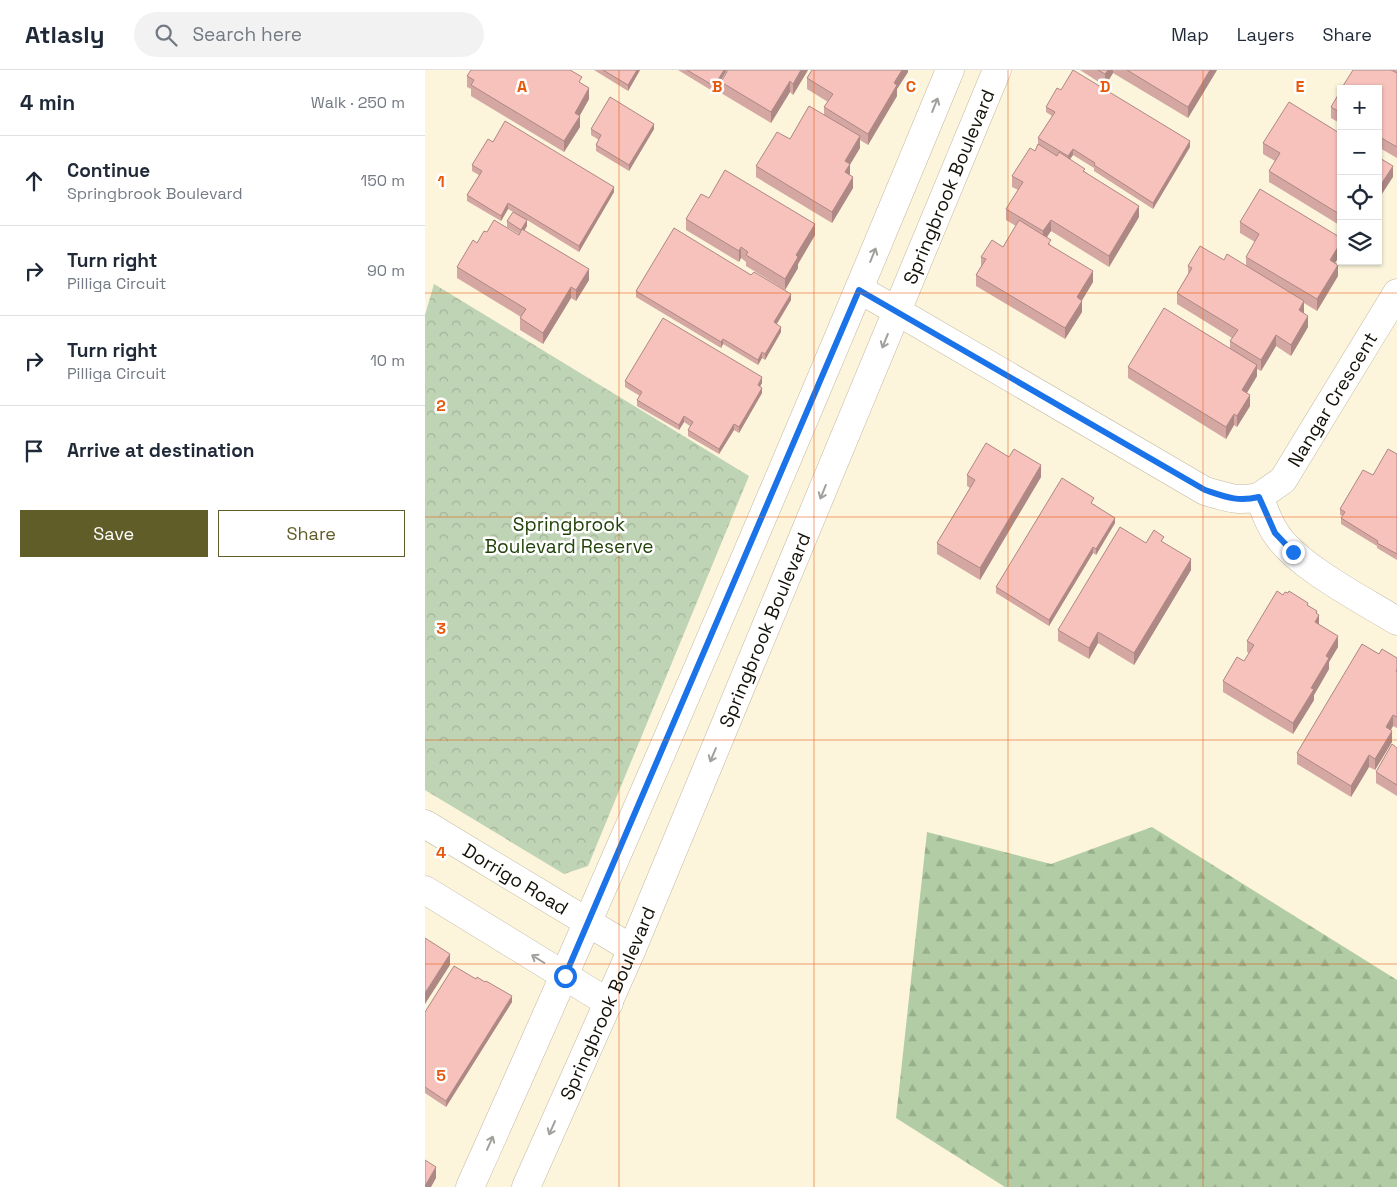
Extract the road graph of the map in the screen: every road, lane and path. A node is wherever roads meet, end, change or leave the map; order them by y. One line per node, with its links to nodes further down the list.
1 (950, 70): 3 (street, one-way to 1)
2 (997, 70): 5 (street, Springbrook Boulevard)
3 (859, 290): 5 (street); 10 (street)
4 (1397, 293): 6 (street, Nangar Crescent)
5 (897, 312): 6 (street); 11 (street, Springbrook Boulevard, one-way to 11)
6 (1259, 497): 7 (street)
7 (1397, 621)
8 (425, 824): 10 (street, Dorrigo Road)
9 (425, 890): 12 (street, one-way to 9)
10 (588, 923): 11 (street, Dorrigo Road); 12 (street)
11 (631, 949): 13 (street, Springbrook Boulevard)
12 (565, 976): 13 (street); 14 (street, one-way to 12)
13 (609, 1003): 15 (street, Springbrook Boulevard, one-way to 15)
14 (470, 1187)
15 (526, 1187)

